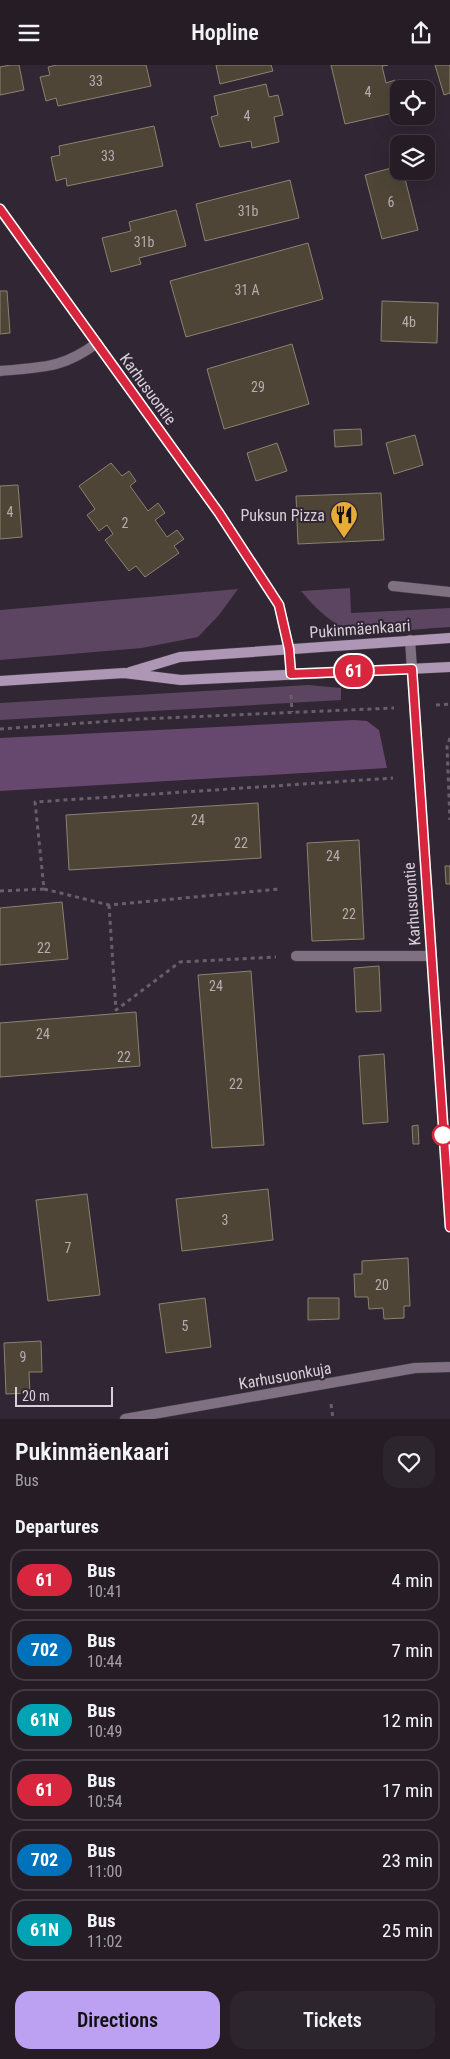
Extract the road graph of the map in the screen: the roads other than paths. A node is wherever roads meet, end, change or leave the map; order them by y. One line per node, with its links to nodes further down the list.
1 (0, 209): 2 (street, Karhusuontie)
2 (97, 343): 3 (street); 8 (street, Karhusuontie)
3 (0, 371)
4 (393, 586): 5 (street)
5 (450, 592)
6 (450, 638): 7 (main road, Pukinmäenkaari)
7 (410, 640): 8 (main road, Pukinmäenkaari); 10 (street, Karhusuontie)
8 (289, 649): 11 (main road, Pukinmäenkaari); 12 (street, Karhusuontie)
9 (450, 667): 10 (main road, Pukinmäenkaari)
10 (412, 669): 12 (main road, Pukinmäenkaari); 15 (street, Karhusuontie)
11 (124, 673): 12 (main road, Pukinmäenkaari); 13 (main road, Pukinmäenkaari)
12 (291, 674)
13 (0, 681)
14 (296, 957): 15 (street)
15 (431, 957): 16 (street, Karhusuontie)
16 (450, 1227)
17 (450, 1367): 18 (street, Karhusuonkuja)
18 (125, 1419)

